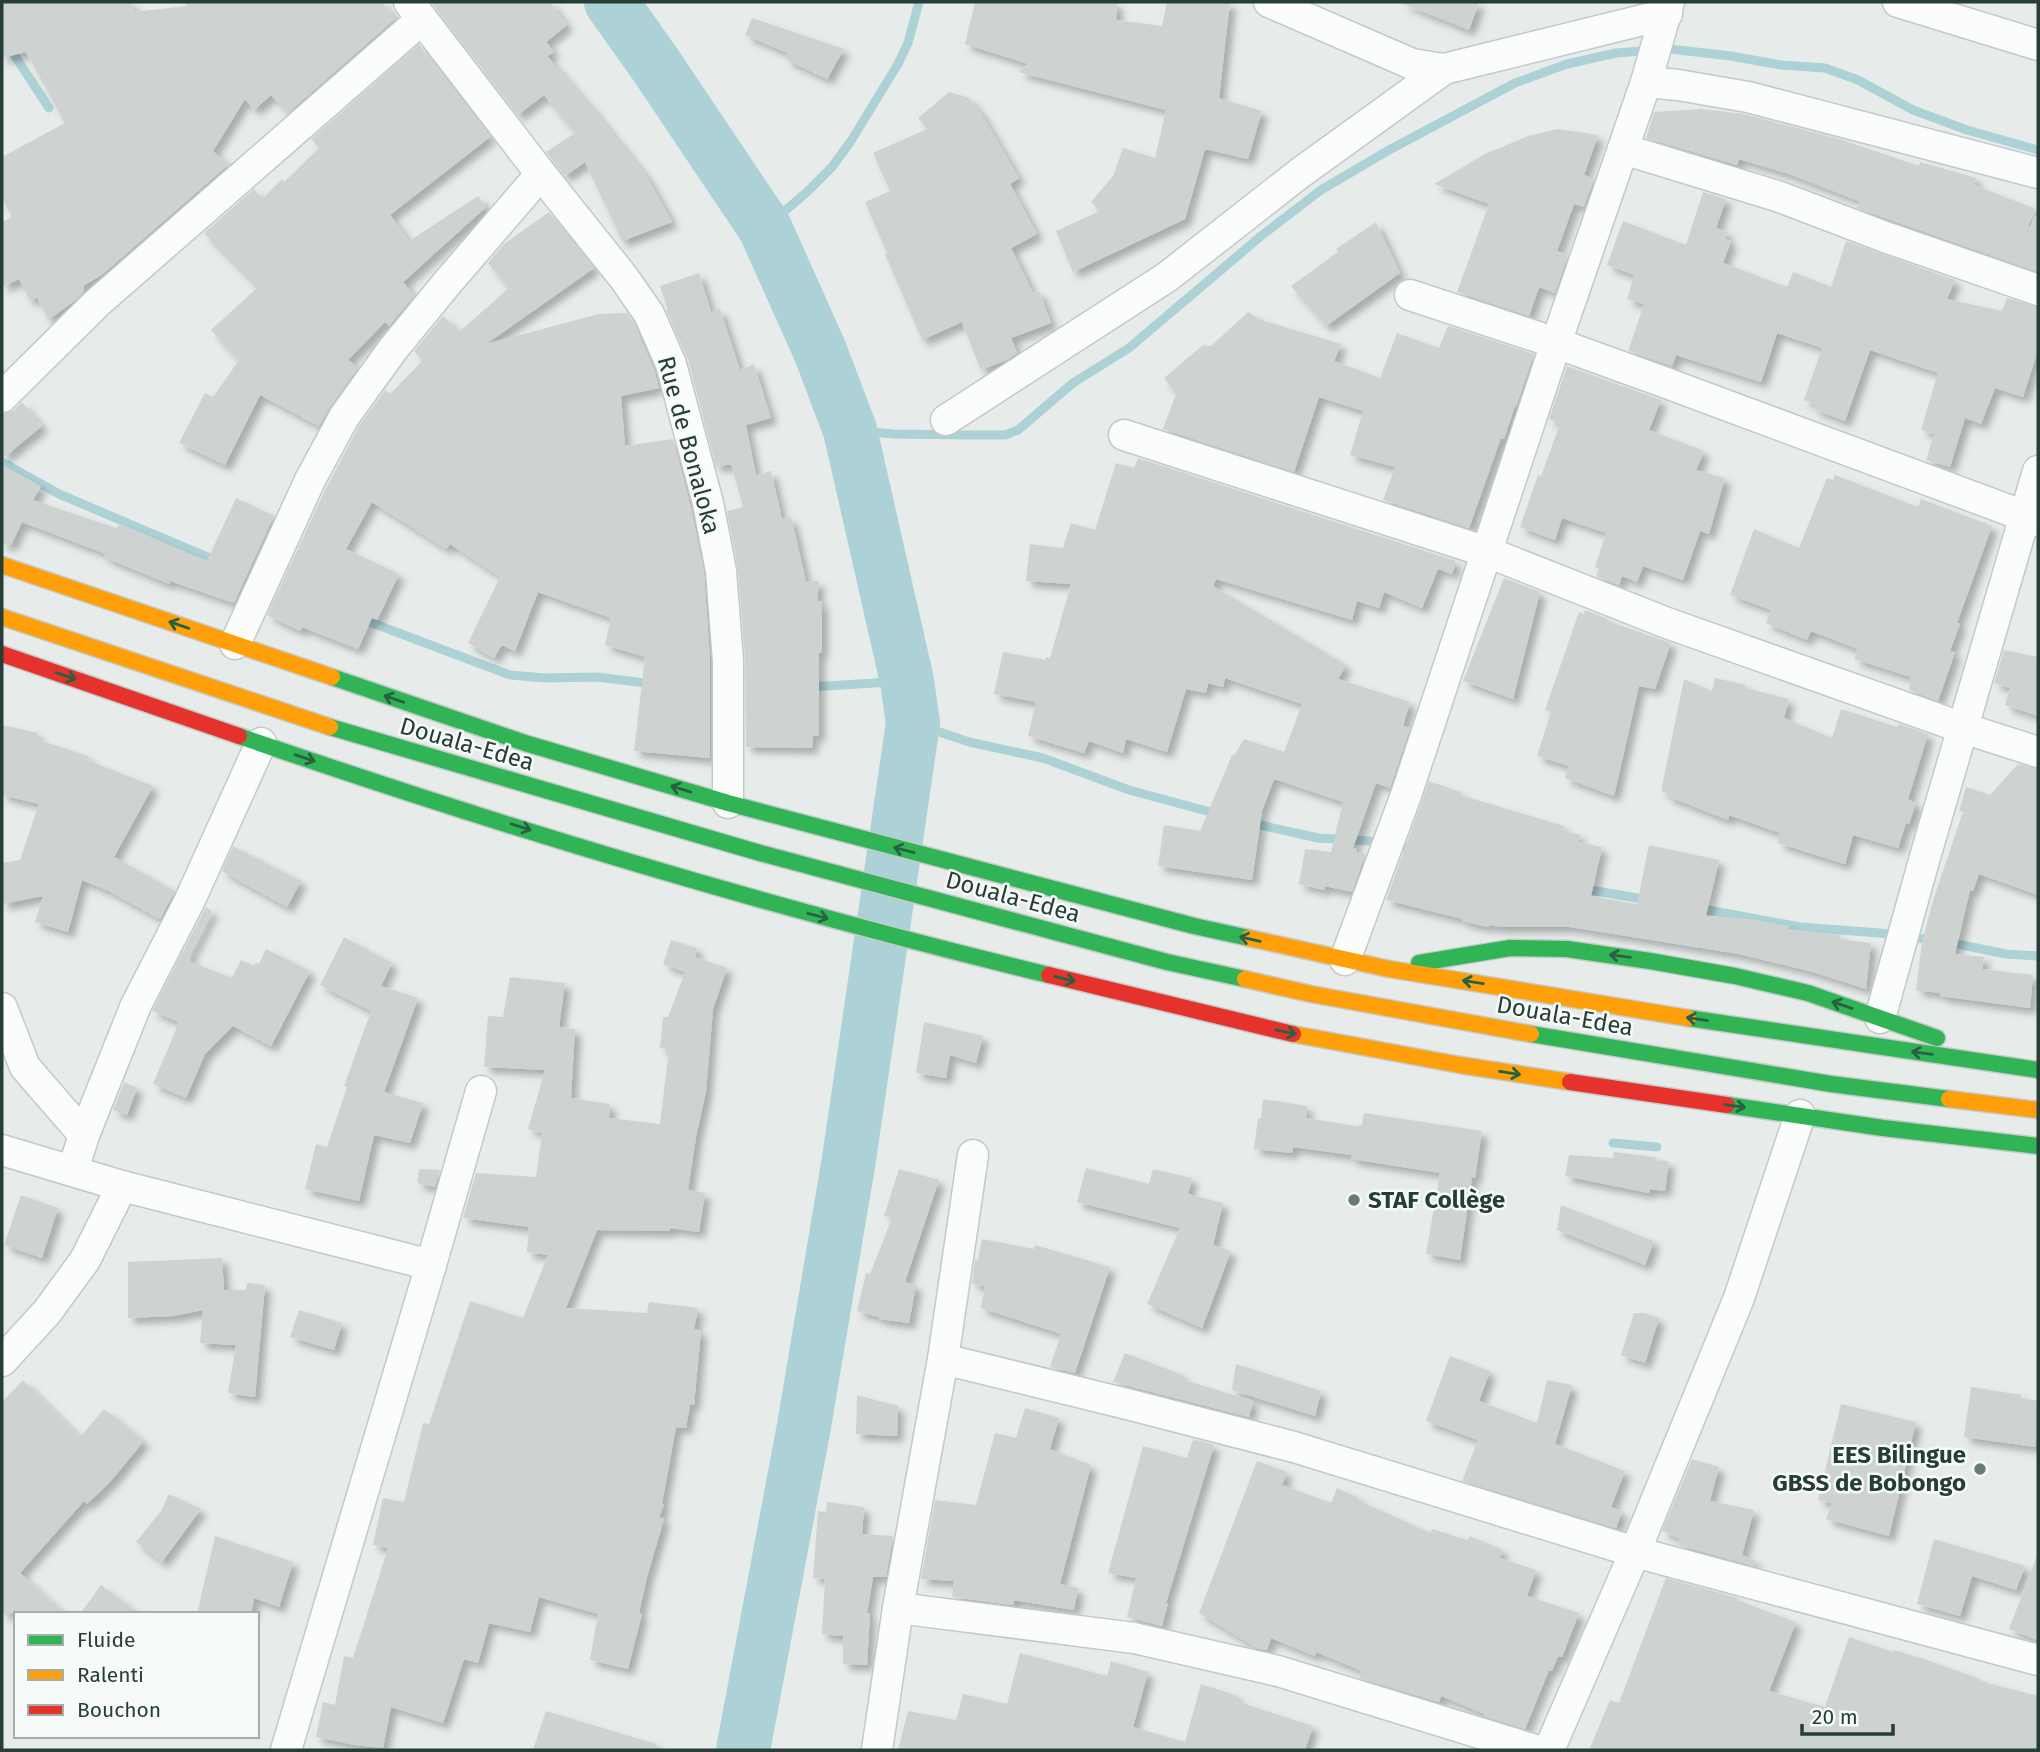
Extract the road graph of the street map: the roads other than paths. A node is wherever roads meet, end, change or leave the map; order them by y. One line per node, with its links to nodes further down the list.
1 (1269, 2): 6 (street)
2 (1898, 2): 5 (street)
3 (1668, 8): 6 (street); 7 (street)
4 (416, 10): 10 (street, Rue de Bonaloka); 14 (street)
5 (2038, 45)
6 (1444, 69): 15 (street)
7 (1646, 82): 8 (street); 9 (street)
8 (1623, 149): 11 (street); 13 (street)
9 (2038, 173)
10 (541, 174): 22 (street); 27 (street, Rue de Bonaloka)
11 (2038, 290)
12 (1410, 295): 13 (street)
13 (1556, 343): 18 (street); 19 (street)
14 (2, 397)
15 (946, 421)
16 (1124, 435): 19 (street)
17 (2038, 471): 18 (street)
18 (2031, 519): 24 (street)
19 (1487, 552): 24 (street); 28 (street)
20 (2, 565): 22 (main road, one-way to 20)
21 (2, 617): 34 (main road, Douala-Edea)
22 (235, 644): 27 (main road, one-way to 22)
23 (2, 654): 25 (main road, one-way to 25)
24 (1963, 727): 26 (street); 31 (street)
25 (261, 743): 35 (main road, one-way to 35); 36 (street)
26 (2038, 752)
27 (728, 803): 28 (main road, one-way to 27)
28 (1345, 960): 29 (main road)
29 (1388, 969): 31 (main road, one-way to 29); 32 (main road, one-way to 29)
30 (2, 1008): 36 (street)
31 (1880, 1018): 32 (main road)
32 (2030, 1069)
33 (481, 1091): 42 (street)
34 (2038, 1110)
35 (1800, 1115): 37 (main road); 45 (street)
36 (84, 1135): 40 (street)
37 (2038, 1146)
38 (2, 1150): 40 (street)
39 (973, 1155): 43 (street)
40 (73, 1170): 41 (street)
41 (122, 1186): 42 (street); 44 (street)
42 (431, 1265): 48 (street)
43 (943, 1359): 45 (street); 46 (street)
44 (2, 1360)
45 (1635, 1552): 47 (street); 51 (street)
46 (898, 1608): 49 (street); 50 (street)
47 (2038, 1660)
48 (286, 1750)
49 (877, 1750)
50 (1535, 1750)
51 (1549, 1750)

